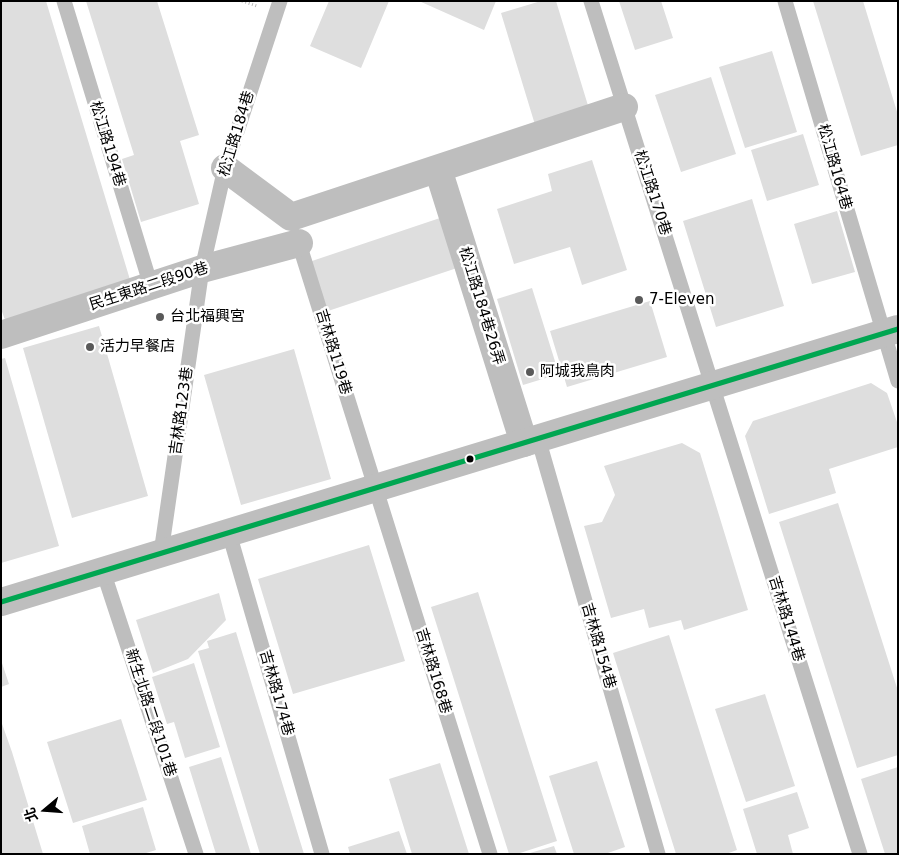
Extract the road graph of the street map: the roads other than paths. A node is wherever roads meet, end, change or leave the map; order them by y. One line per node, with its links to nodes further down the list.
1 (64, 1): 11 (lane, 松江路194巷)
2 (280, 1): 6 (lane, 松江路184巷)
3 (591, 1): 5 (lane, 松江路170巷)
4 (785, 1): 12 (lane, 松江路164巷)
5 (624, 106): 7 (street); 15 (lane, 松江路170巷)
6 (225, 168): 8 (street); 10 (lane, 松江路184巷)
7 (438, 169): 8 (street); 16 (street, 松江路184巷26弄)
8 (291, 217): 9 (lane, 吉林路119巷)
9 (299, 243): 10 (street, 民生東路二段90巷); 17 (lane, 吉林路119巷)
10 (202, 269): 11 (street, 民生東路二段90巷); 19 (lane, 吉林路123巷)
11 (151, 286): 13 (street, 民生東路二段90巷)
12 (890, 331): 14 (lane, 松江路164巷); 15 (street)
13 (1, 335)
14 (898, 381)
15 (713, 385): 16 (street); 26 (lane, 吉林路144巷)
16 (531, 441): 17 (street); 25 (lane, 吉林路154巷)
17 (375, 488): 18 (street); 24 (lane, 吉林路168巷)
18 (229, 532): 19 (street); 23 (lane, 吉林路174巷)
19 (161, 553): 20 (street)
20 (103, 571): 21 (street); 22 (lane, 新生北路二段101巷)
21 (1, 602)
22 (196, 854)
23 (322, 854)
24 (490, 854)
25 (658, 854)
26 (860, 854)

